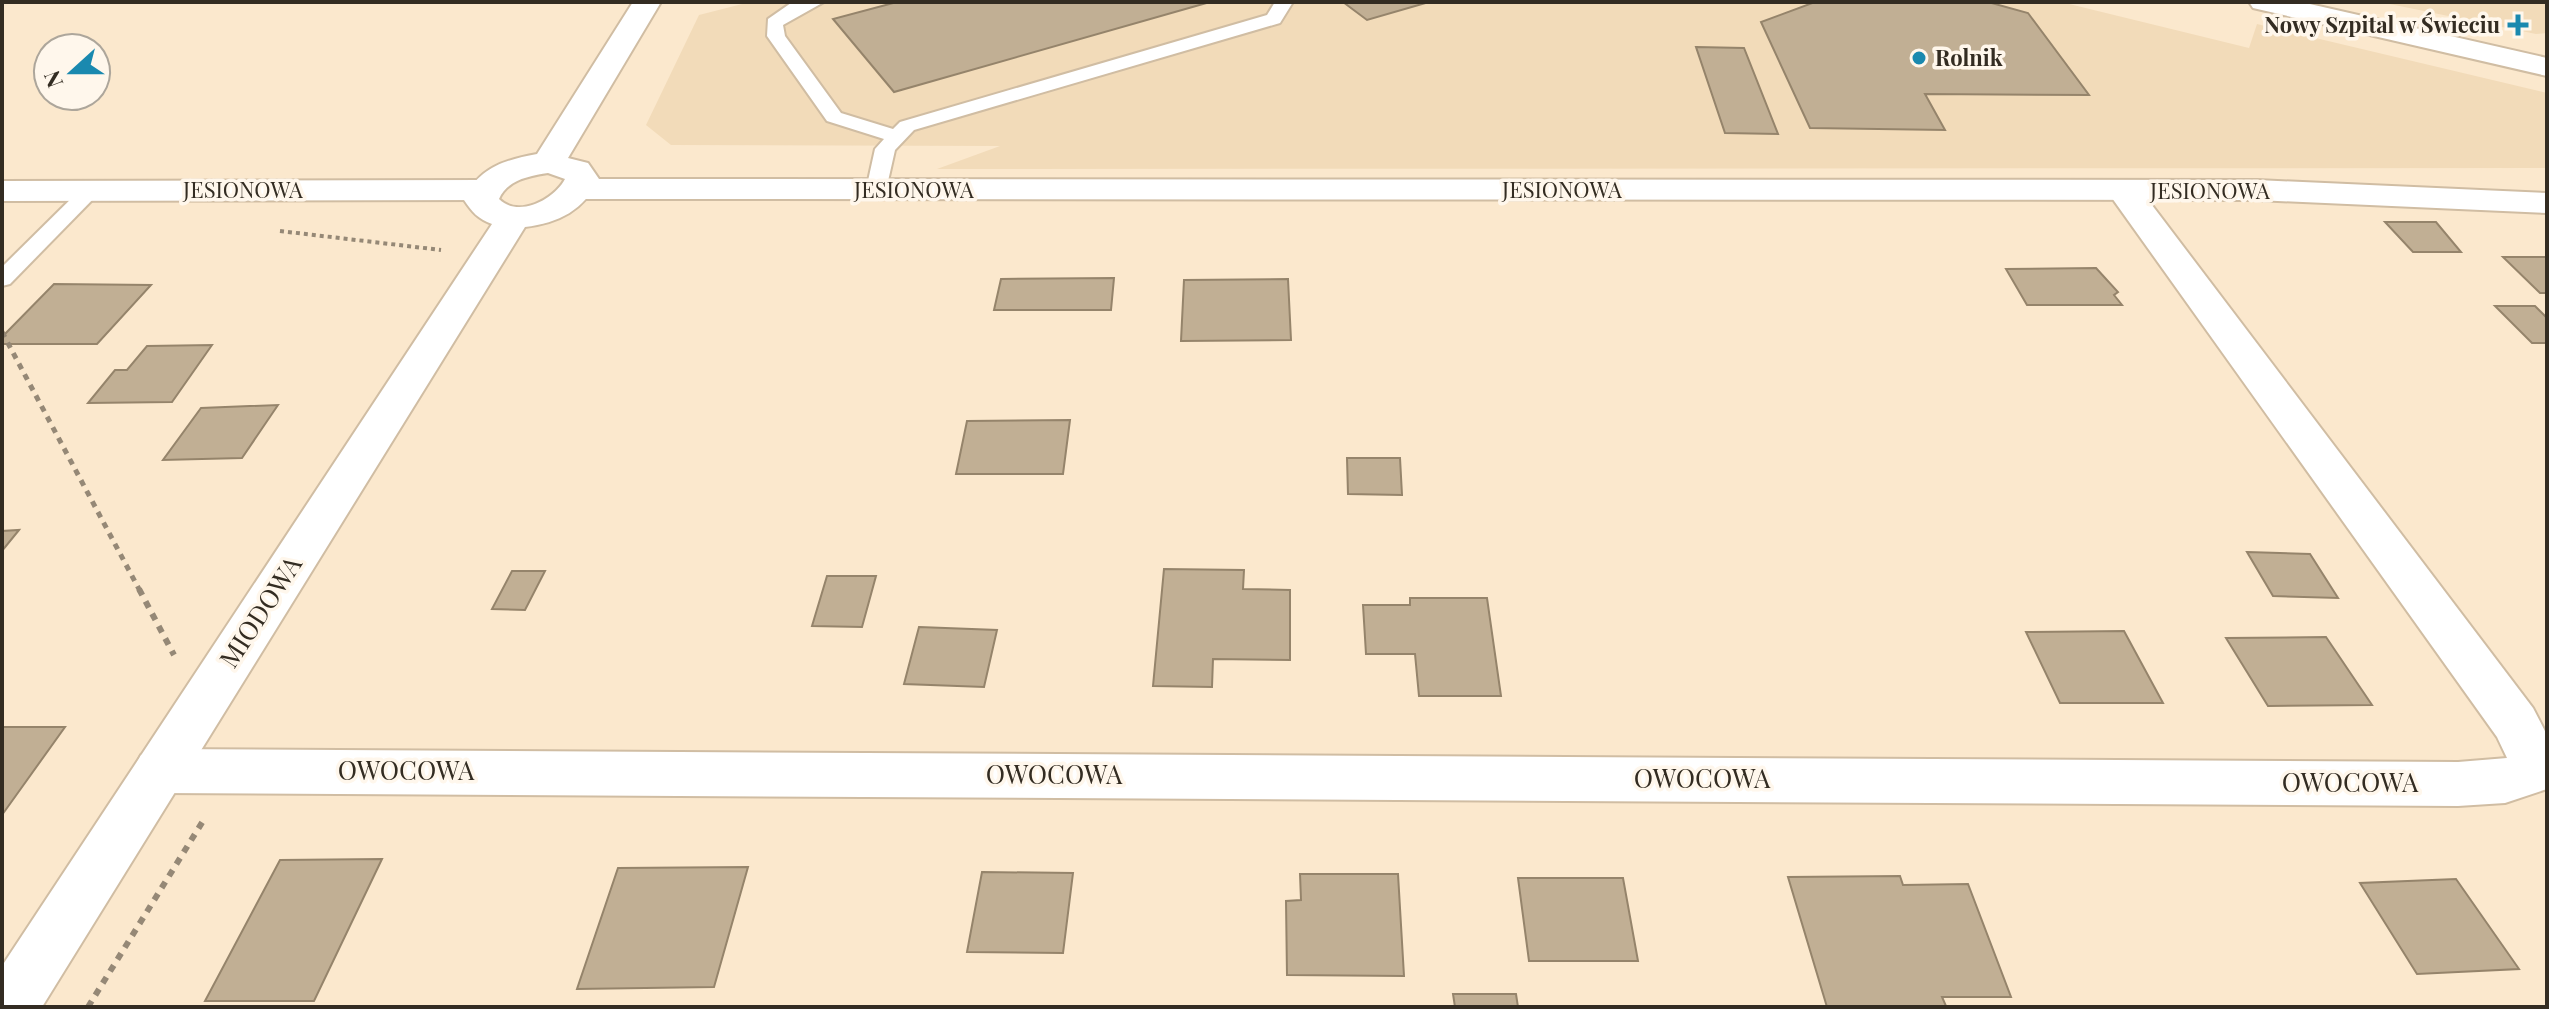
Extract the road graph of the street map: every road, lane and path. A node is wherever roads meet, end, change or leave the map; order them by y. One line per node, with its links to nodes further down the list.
1 (647, 2): 10 (street)
2 (815, 2): 9 (lane)
3 (1284, 2): 9 (lane)
4 (2263, 2): 5 (street)
5 (2320, 8): 6 (street)
6 (2500, 56): 7 (street); 8 (street)
7 (2547, 61)
8 (2547, 67)
9 (897, 137): 13 (lane)
10 (548, 163): 11 (street); 17 (street)
11 (579, 189): 13 (street, JESIONOWA); 17 (street, JESIONOWA)
12 (91, 190): 14 (street, JESIONOWA); 17 (street, JESIONOWA); 18 (lane)
13 (876, 190): 15 (street, JESIONOWA)
14 (2, 191)
15 (2124, 191): 16 (street, JESIONOWA); 21 (street, OWOCOWA)
16 (2546, 203)
17 (499, 204): 22 (street, MIODOWA)
18 (2, 279)
19 (2, 332): 20 (path)
20 (177, 660)
21 (235, 770): 22 (street, OWOCOWA); 24 (path)
22 (159, 771): 23 (street, MIODOWA)
23 (9, 1007)
24 (88, 1007)

